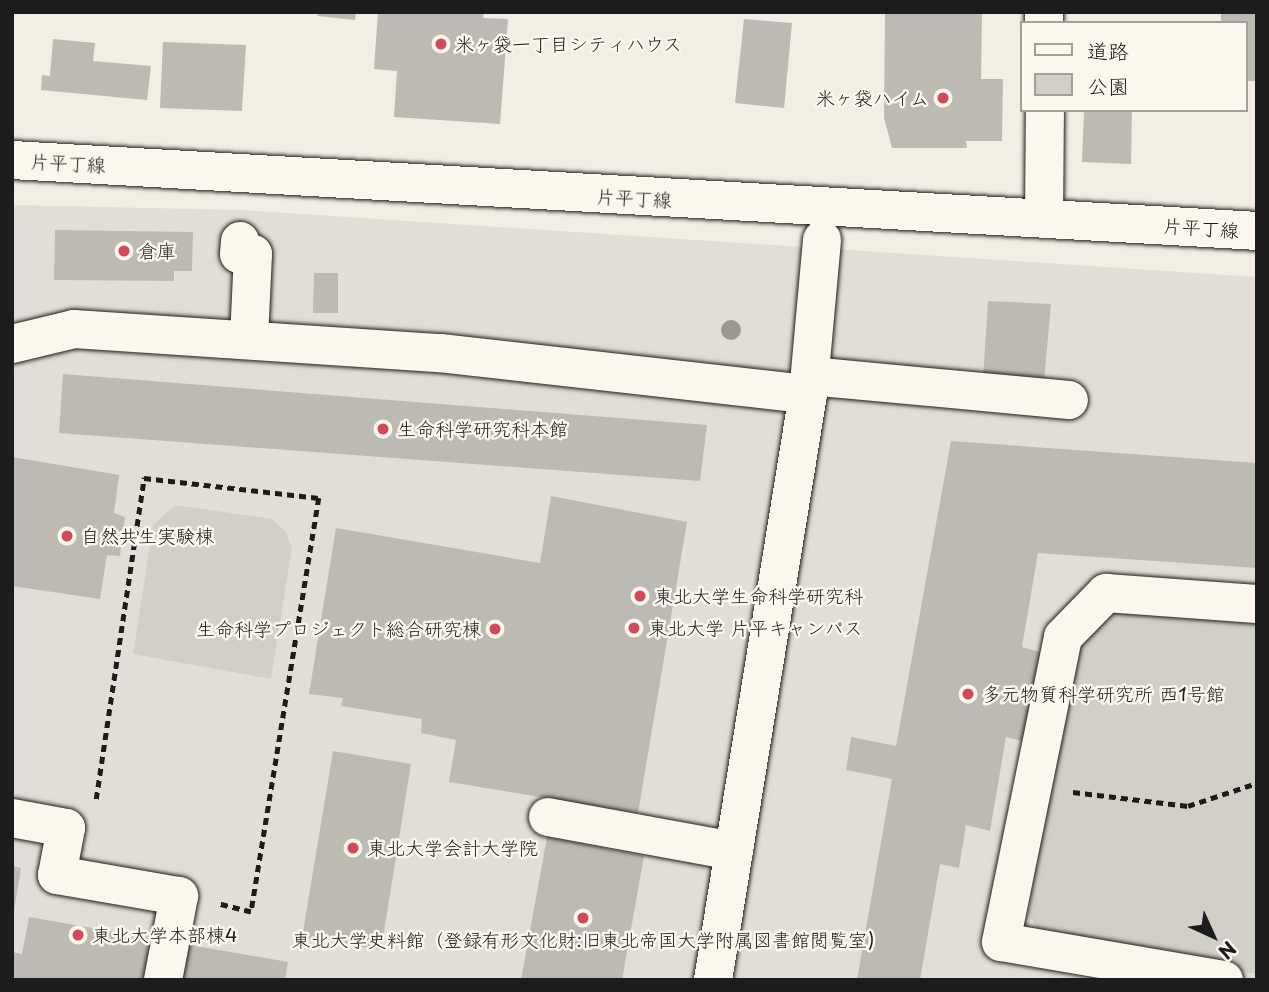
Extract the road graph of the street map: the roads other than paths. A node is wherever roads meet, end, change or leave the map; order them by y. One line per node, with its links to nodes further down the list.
1 (1045, 112): 3 (street)
2 (12, 160): 3 (street, 片平丁線)
3 (1044, 217): 4 (street, 片平丁線)
4 (1257, 232)
5 (822, 240): 9 (street)
6 (240, 241): 7 (street)
7 (249, 340): 8 (street); 9 (street)
8 (12, 344)
9 (809, 385): 10 (street); 14 (street)
10 (1069, 400)
11 (1257, 604): 17 (street)
12 (548, 817): 14 (street)
13 (12, 818): 15 (street)
14 (734, 851): 16 (street)
15 (163, 980)
16 (713, 980)
17 (1224, 980)

